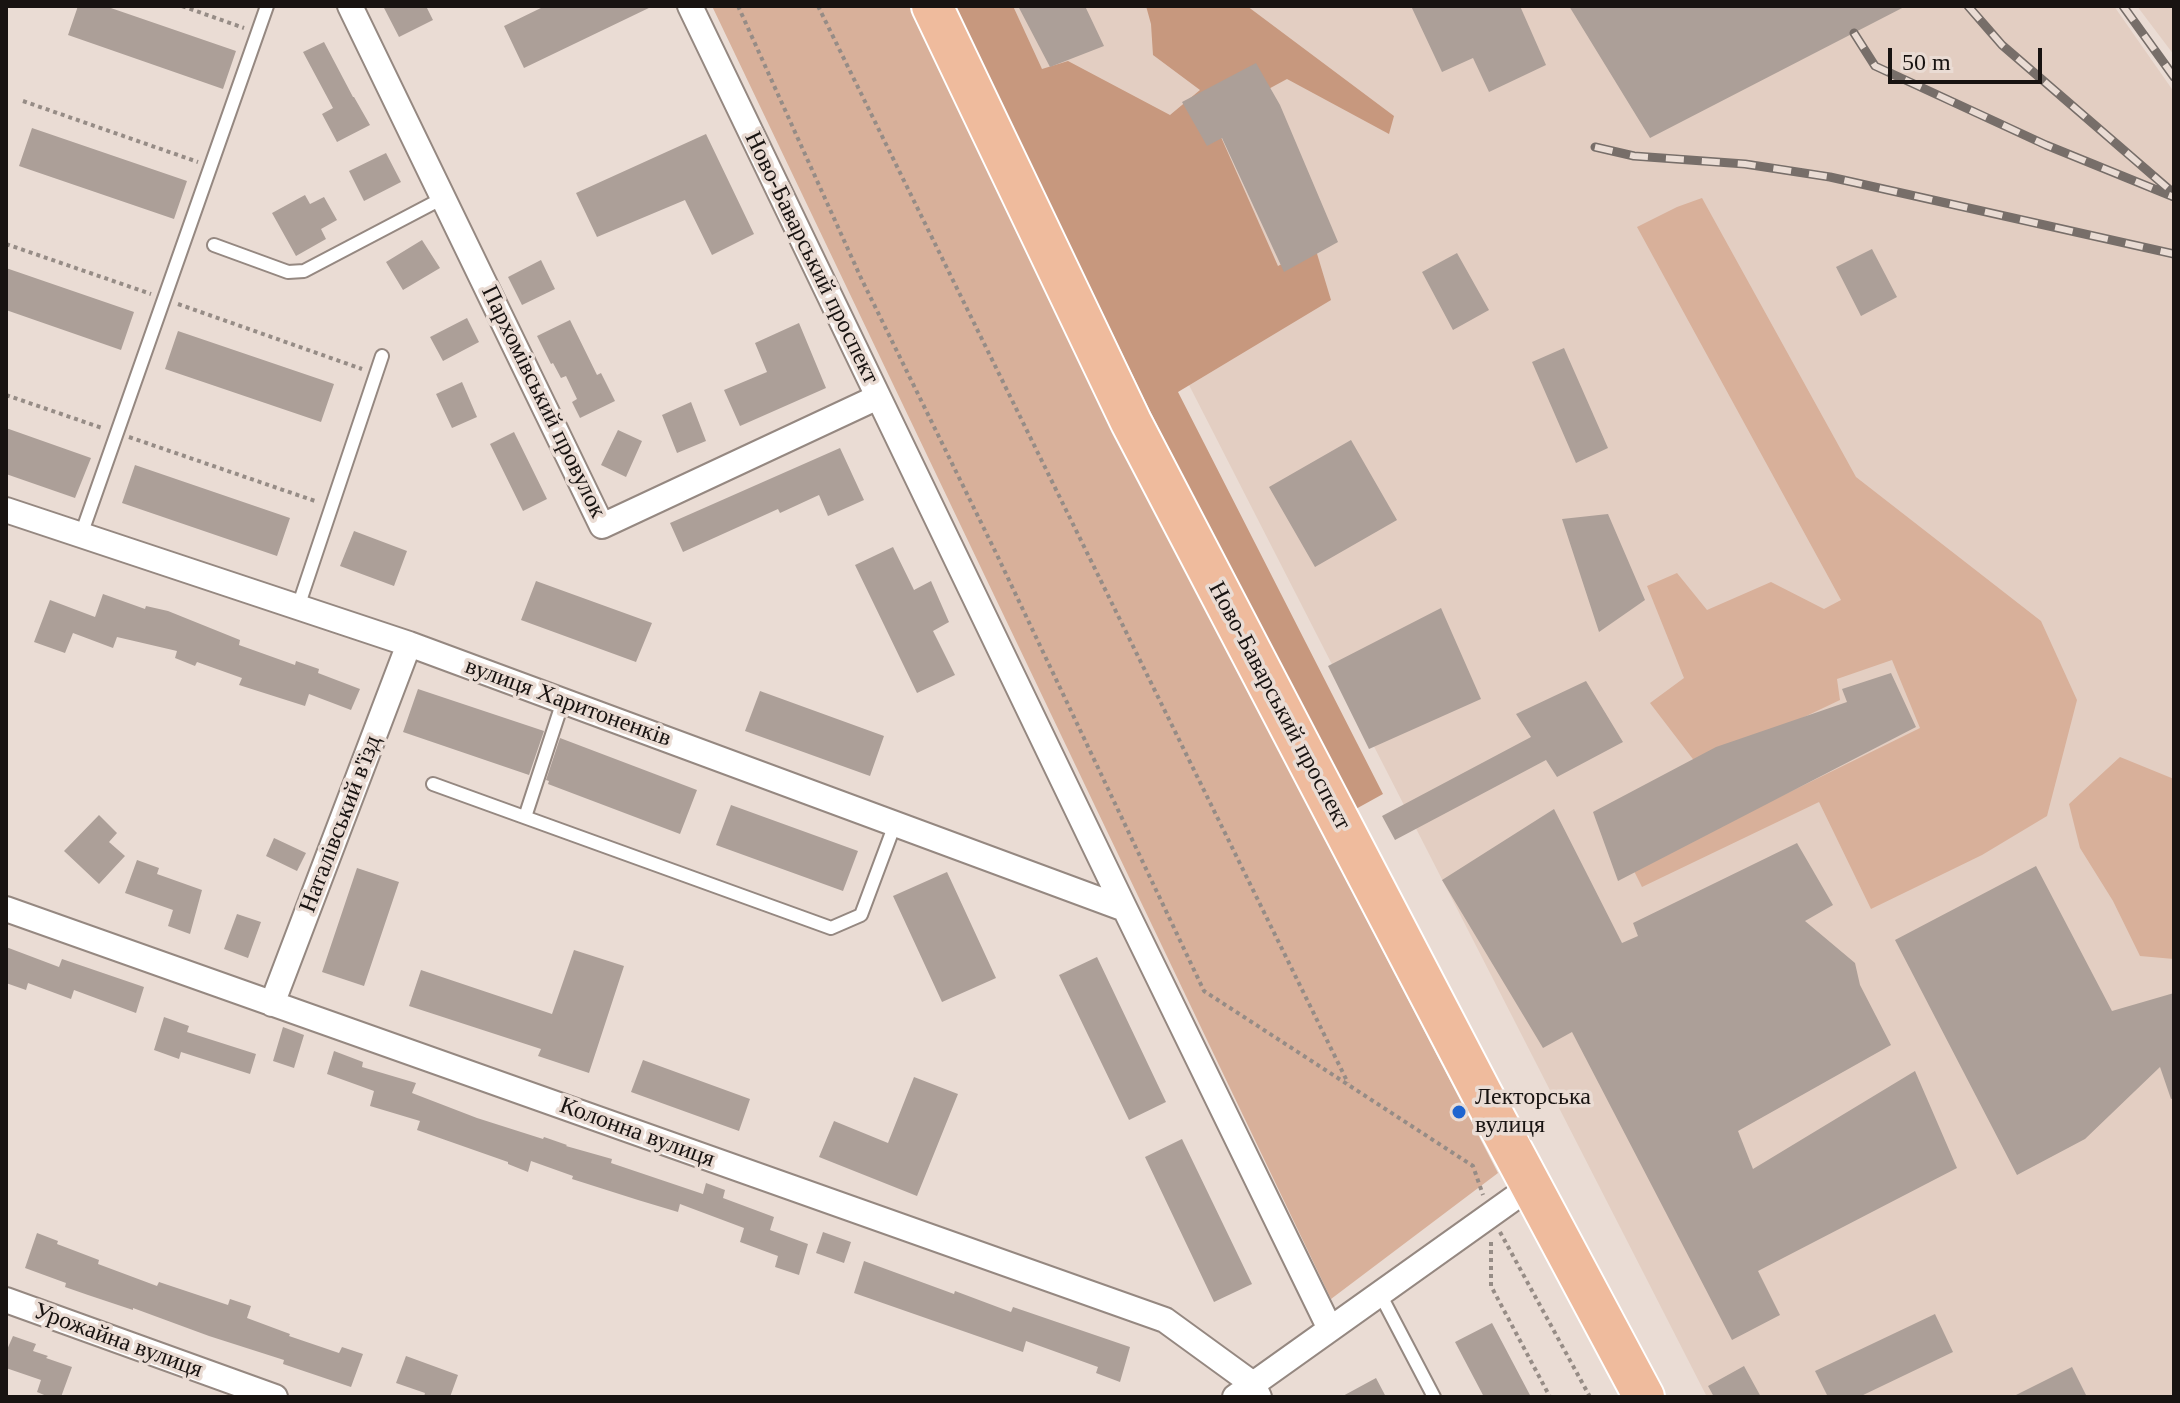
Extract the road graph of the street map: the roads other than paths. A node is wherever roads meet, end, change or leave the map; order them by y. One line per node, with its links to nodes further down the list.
1 (267, 6): 10 (lane)
2 (350, 6): 5 (street, Пархомівський провулок)
3 (690, 6): 8 (street, Ново-Баварський проспект)
4 (932, 6): 20 (main road, Ново-Баварський проспект)
5 (443, 198): 6 (lane); 8 (street, Пархомівський провулок)
6 (214, 245)
7 (382, 356): 11 (lane)
8 (878, 397): 18 (street, Ново-Баварський проспект)
9 (6, 510): 10 (street, вулиця Харитоненків)
10 (81, 535): 11 (street, вулиця Харитоненків)
11 (298, 607): 12 (street, вулиця Харитоненків)
12 (409, 644): 13 (street, вулиця Харитоненків); 19 (street, Наталівський в'їзд)
13 (563, 701): 15 (lane); 16 (street, вулиця Харитоненків)
14 (433, 784): 15 (lane)
15 (525, 817): 16 (lane)
16 (895, 824): 18 (street, вулиця Харитоненків)
17 (6, 909): 19 (street, Колонна вулиця)
18 (1125, 909): 23 (street, Ново-Баварський проспект)
19 (272, 1004): 24 (street, Колонна вулиця)
20 (1531, 1186): 21 (street); 27 (main road, Ново-Баварський проспект)
21 (1380, 1294): 23 (street); 26 (lane)
22 (6, 1300): 25 (street, Урожайна вулиця)
23 (1330, 1329): 24 (street)
24 (1249, 1393)
25 (275, 1397)
26 (1434, 1397)
27 (1644, 1397)

